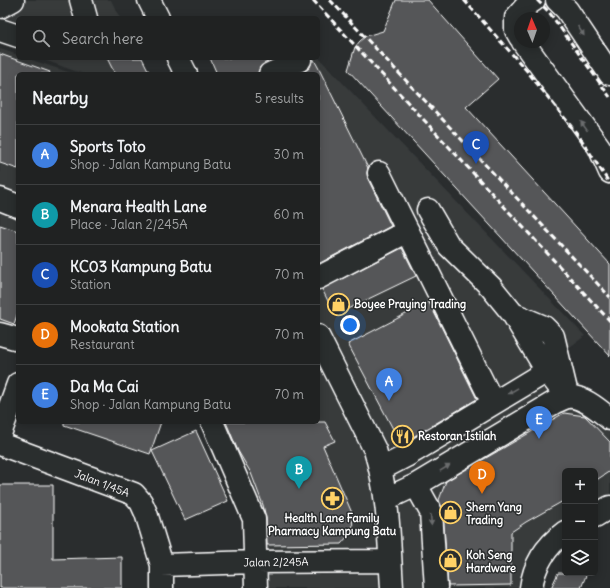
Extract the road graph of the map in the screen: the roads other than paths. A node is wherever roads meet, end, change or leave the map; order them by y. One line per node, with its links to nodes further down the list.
1 (13, 0): 6 (street)
2 (81, 0): 8 (street)
3 (149, 0): 9 (street)
4 (534, 0): 7 (street)
5 (557, 0): 17 (street, one-way to 17)
6 (0, 7)
7 (521, 12)
8 (85, 16)
9 (157, 16)
10 (0, 30): 11 (street)
11 (16, 35)
12 (528, 48): 18 (street, one-way to 12)
13 (179, 60): 15 (street)
14 (300, 60): 16 (street)
15 (185, 72)
16 (274, 72)
17 (610, 74)
18 (605, 151): 19 (street)
19 (610, 172)
20 (379, 173): 24 (street)
21 (0, 199): 22 (street)
22 (16, 205)
23 (428, 210): 26 (street)
24 (408, 231): 25 (street); 33 (street)
25 (320, 277)
26 (513, 314): 30 (street); 32 (street)
27 (0, 334): 28 (street)
28 (16, 338)
29 (320, 340): 38 (street)
30 (547, 371): 32 (street); 33 (street, one-way to 33)
31 (16, 390): 36 (street)
32 (567, 397): 34 (street); 39 (street, one-way to 32)
33 (493, 404): 38 (street)
34 (610, 419)
35 (213, 424): 45 (street)
36 (0, 434)
37 (0, 444): 46 (street, Jalan 1/45A)
38 (381, 469): 40 (street)
39 (416, 485): 40 (street); 50 (street, one-way to 50)
40 (386, 499): 44 (street)
41 (610, 507): 42 (street)
42 (598, 514)
43 (562, 535): 51 (street)
44 (390, 561): 45 (street, Jalan 2/245A); 49 (street)
45 (256, 562): 46 (street, Jalan 2/245A); 48 (street)
46 (162, 565): 47 (street, Jalan 1/45A)
47 (162, 588)
48 (256, 588)
49 (392, 588)
50 (436, 588)
51 (531, 588)

